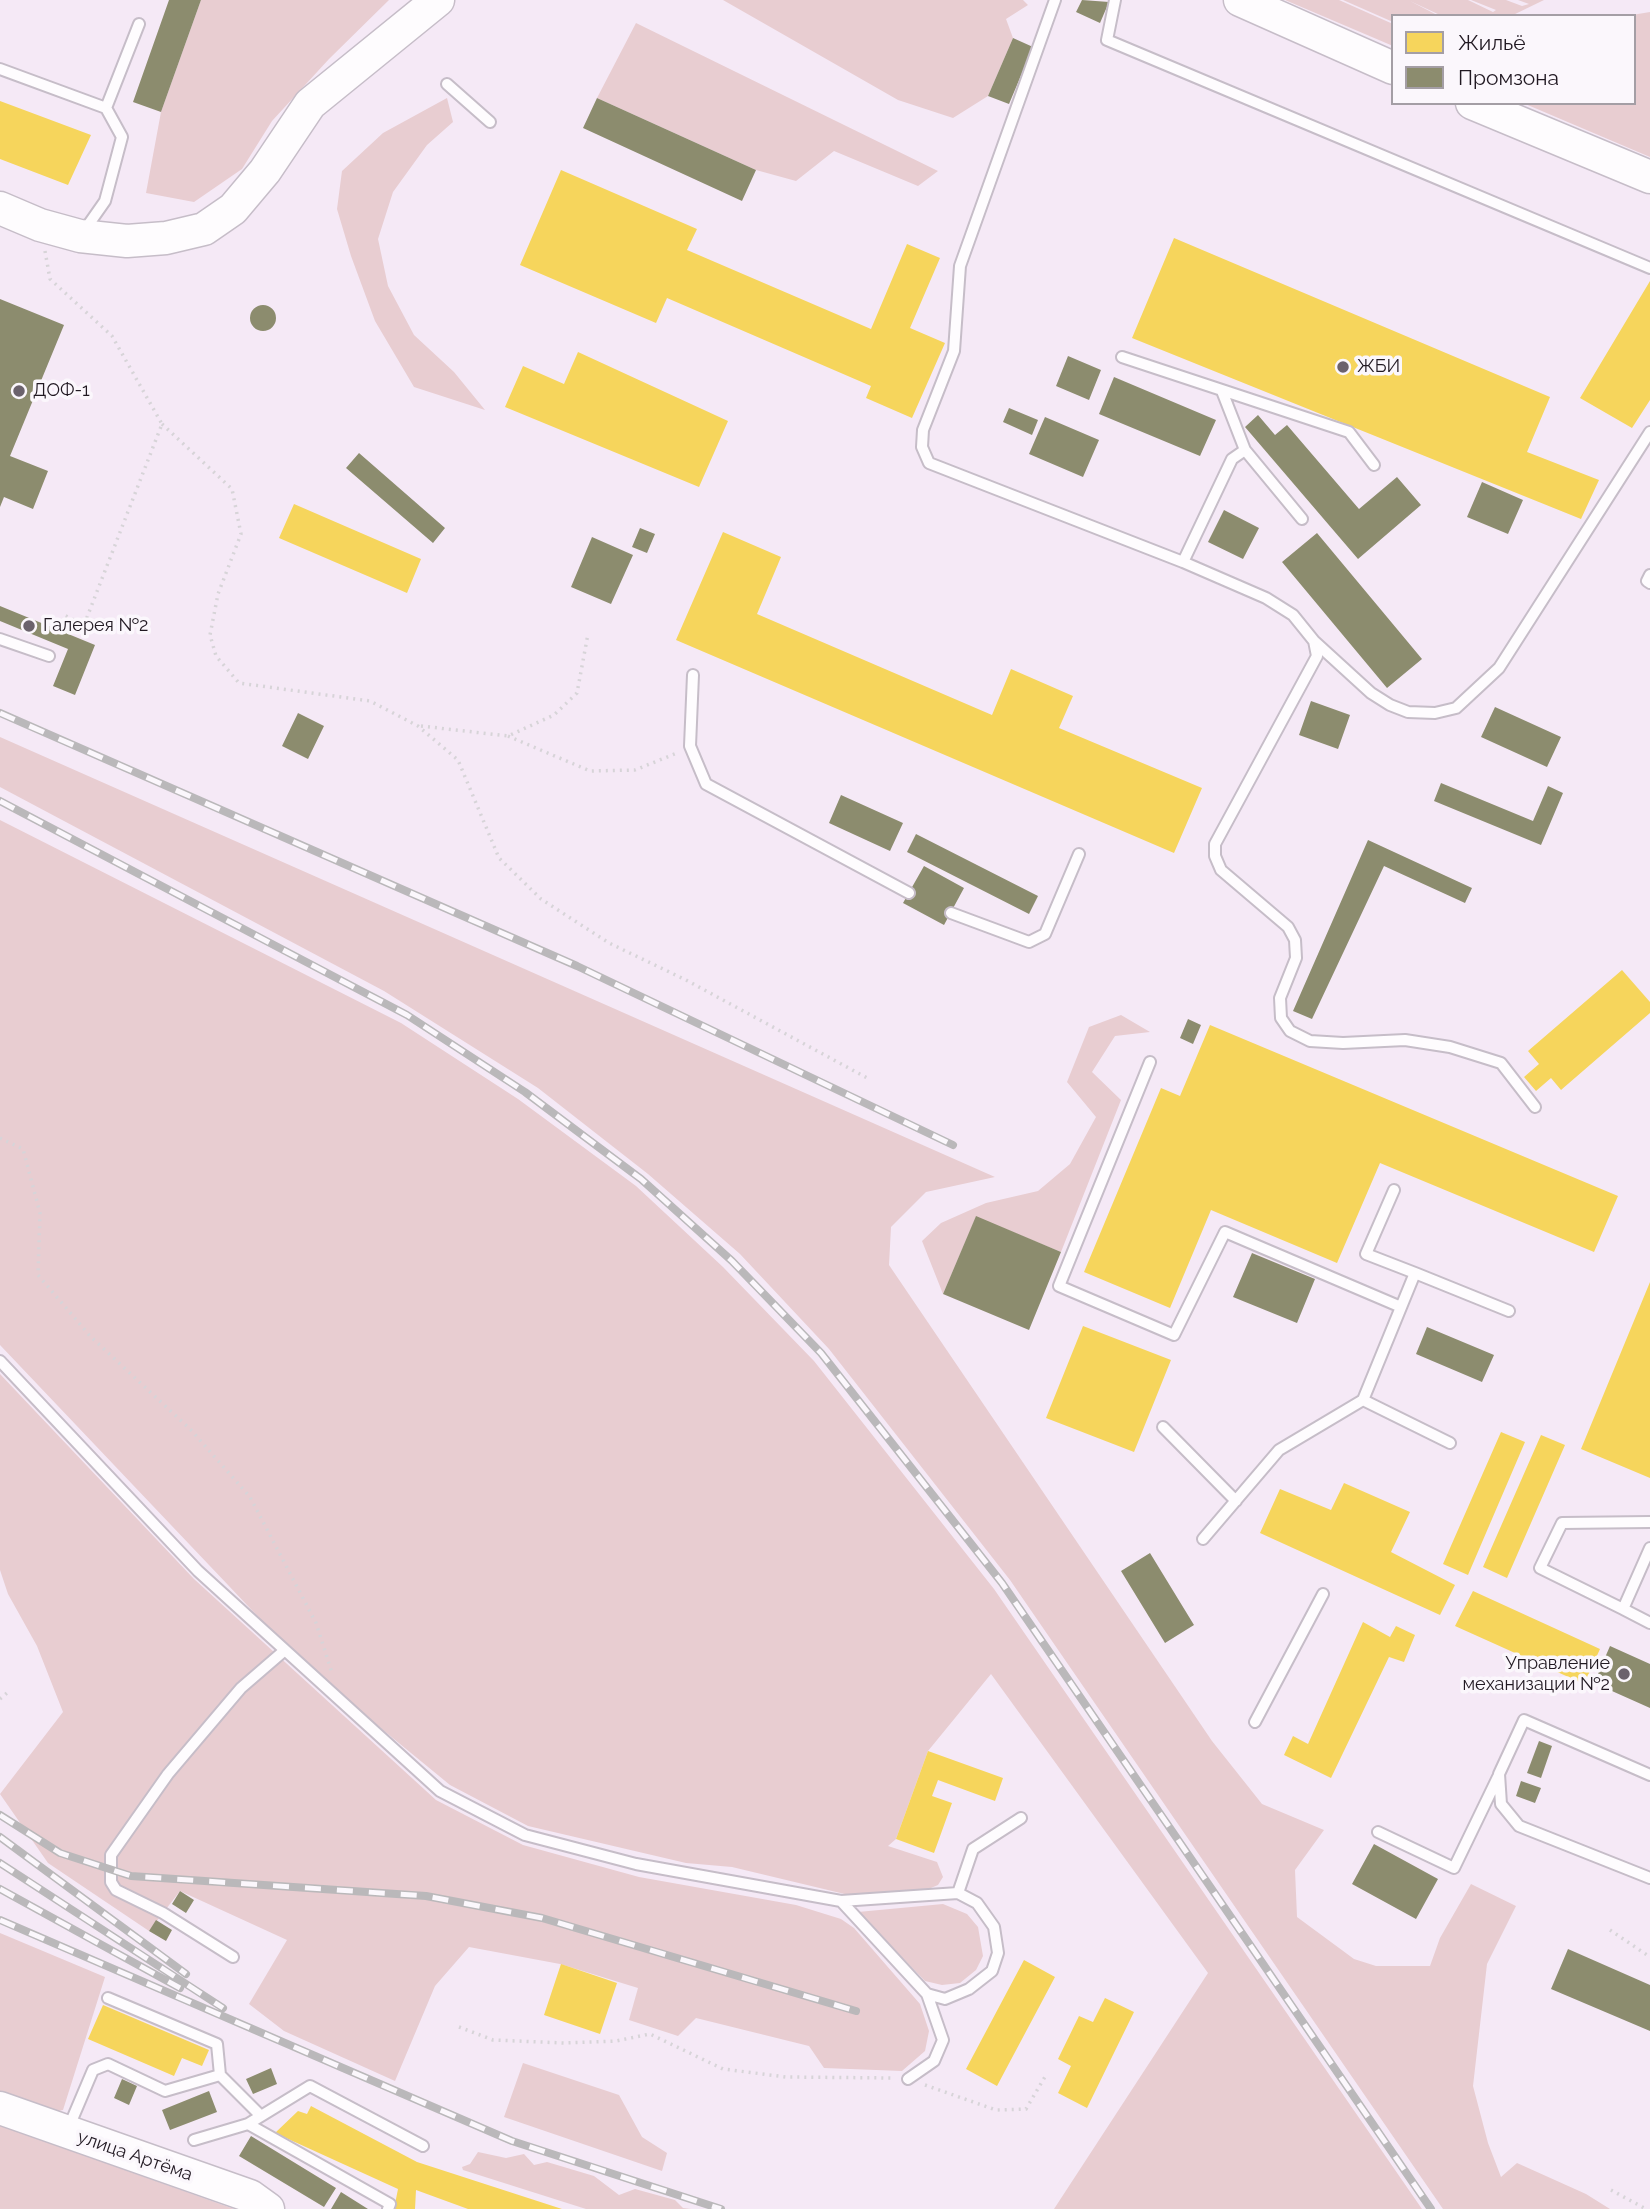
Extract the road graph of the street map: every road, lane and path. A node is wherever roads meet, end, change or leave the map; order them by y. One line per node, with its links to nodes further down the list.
1 (438, 0): 14 (street)
2 (1055, 0): 24 (lane)
3 (1115, 0): 15 (lane)
4 (1240, 0): 6 (street)
5 (139, 24): 10 (lane)
6 (1391, 67)
7 (0, 69): 10 (lane)
8 (447, 84): 11 (lane)
9 (1477, 105): 12 (street)
10 (106, 108): 14 (lane)
11 (490, 122)
12 (1650, 177)
13 (0, 208): 14 (street)
14 (80, 236)
15 (1650, 268)
16 (50, 279): 19 (path)
17 (1122, 357): 18 (lane)
18 (1222, 391): 21 (lane); 22 (lane)
19 (162, 424): 27 (path); 33 (path)
20 (1650, 432): 30 (lane)
21 (1245, 450): 23 (lane); 24 (lane)
22 (1374, 465)
23 (1302, 519)
24 (1183, 562): 30 (lane)
25 (1650, 575): 26 (lane)
26 (1650, 583)
27 (64, 615)
28 (588, 634): 34 (path)
29 (0, 639): 31 (lane)
30 (1314, 641): 41 (lane)
31 (49, 656)
32 (693, 675): 35 (lane)
33 (418, 726): 34 (path); 40 (path)
34 (508, 736): 35 (path)
35 (690, 746): 37 (lane)
36 (1079, 853): 38 (lane)
37 (909, 893)
38 (951, 913)
39 (1150, 1062): 45 (lane)
40 (869, 1079)
41 (1535, 1107)
42 (0, 1138): 61 (path)
43 (1394, 1190): 44 (lane)
44 (1415, 1273): 45 (lane); 46 (lane)
45 (1401, 1307): 48 (lane)
46 (1509, 1311)
47 (0, 1361): 58 (lane)
48 (1363, 1400): 50 (lane); 51 (lane)
49 (1163, 1427): 51 (lane)
50 (1450, 1443)
51 (1236, 1501): 53 (lane)
52 (1650, 1522): 56 (lane)
53 (1203, 1539)
54 (1650, 1548): 56 (lane)
55 (1323, 1594): 62 (lane)
56 (1623, 1609): 57 (lane)
57 (1650, 1623)
58 (285, 1650): 61 (lane); 71 (lane)
59 (7, 1693): 60 (path)
60 (0, 1699)
61 (342, 1702): 69 (lane)
62 (1255, 1722)
63 (1499, 1774): 64 (lane); 66 (lane); 67 (lane)
64 (1650, 1775)
65 (1021, 1818): 68 (lane)
66 (1378, 1832)
67 (1650, 1878)
68 (958, 1893): 69 (lane); 73 (lane)
69 (841, 1901): 73 (lane)
70 (1610, 1930): 72 (path)
71 (233, 1957)
72 (1650, 1957)
73 (927, 1994): 78 (lane)
74 (108, 1998): 76 (lane)
75 (459, 2026): 78 (path)
76 (220, 2075): 80 (lane); 82 (lane)
77 (1046, 2075): 78 (path)
78 (908, 2078)
79 (0, 2108): 82 (street, улица Артёма)
80 (261, 2116): 81 (lane); 84 (lane)
81 (248, 2123): 83 (lane); 87 (lane)
82 (66, 2132): 86 (street, улица Артёма)
83 (194, 2140)
84 (423, 2146)
85 (1611, 2190): 88 (path)
86 (268, 2209)
87 (388, 2209)
88 (1646, 2209)

